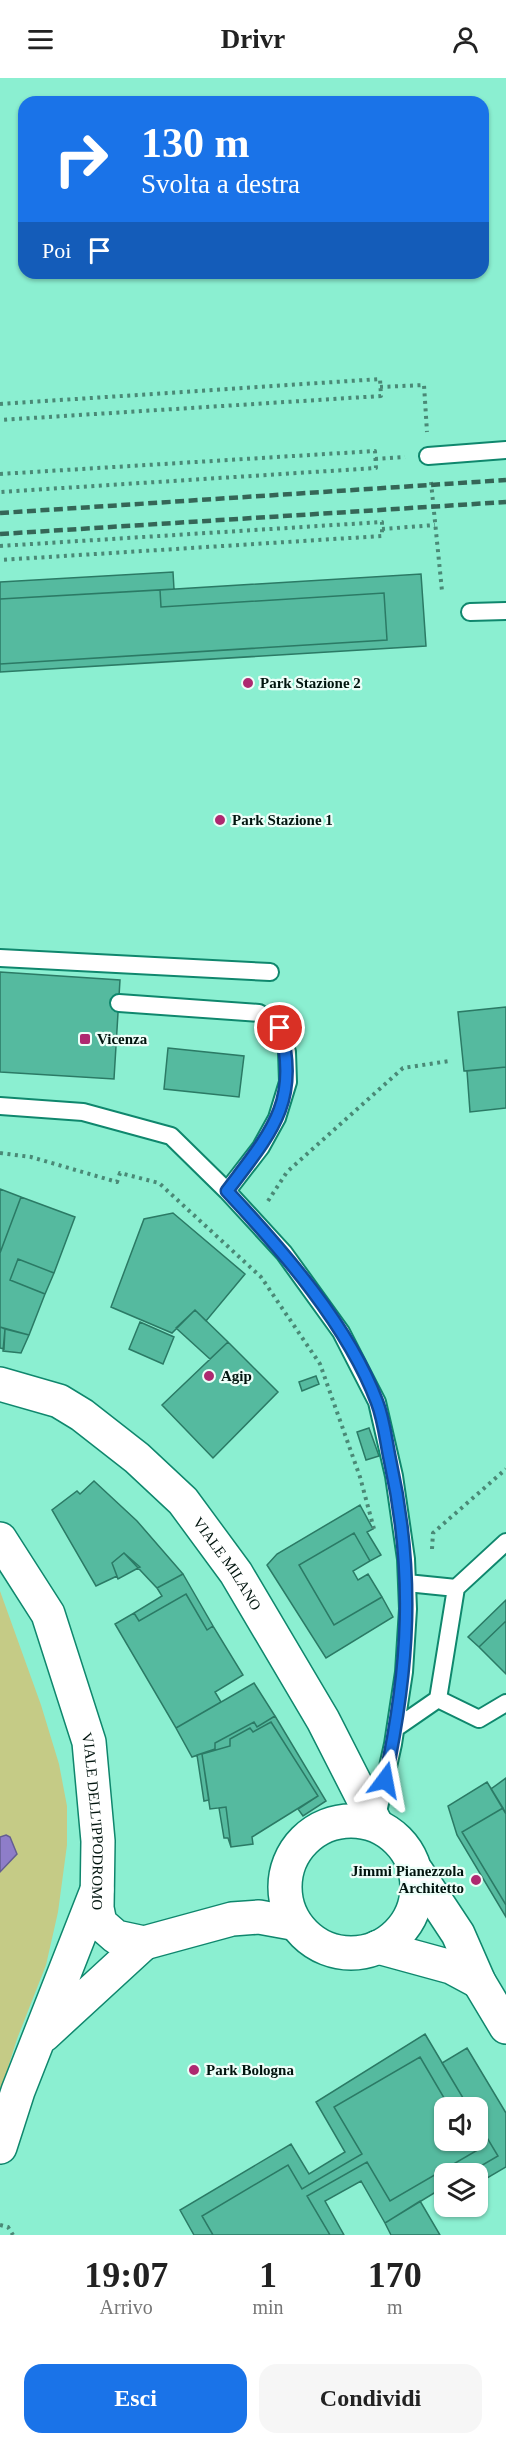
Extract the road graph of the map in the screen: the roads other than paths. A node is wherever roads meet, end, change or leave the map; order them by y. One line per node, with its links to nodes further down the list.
1 (506, 450): 2 (lane)
2 (428, 456)
3 (506, 611): 4 (lane)
4 (470, 612)
5 (0, 958): 6 (lane)
6 (270, 972)
7 (118, 1003): 9 (lane)
8 (0, 1106): 9 (lane)
9 (227, 1191): 13 (lane)
10 (8, 1389): 18 (main road, VIALE MILANO)
11 (0, 1539): 20 (main road, VIALE DELL'IPPODROMO)
12 (506, 1542): 14 (lane)
13 (407, 1583): 14 (lane); 17 (lane)
14 (456, 1588): 15 (lane)
15 (438, 1699): 16 (lane); 17 (lane)
16 (506, 1703)
17 (396, 1728): 18 (lane)
18 (376, 1824): 19 (main road); 21 (main road)
19 (417, 1872): 23 (main road); 24 (main road)
20 (97, 1890): 22 (main road, VIALE DELL'IPPODROMO); 26 (main road)
21 (292, 1923): 22 (main road, VIALE DELL'IPPODROMO); 23 (main road)
22 (144, 1943): 26 (main road)
23 (378, 1947): 24 (main road)
24 (479, 1982): 25 (main road)
25 (503, 2015)
26 (38, 2041): 27 (main road)
27 (0, 2147)

